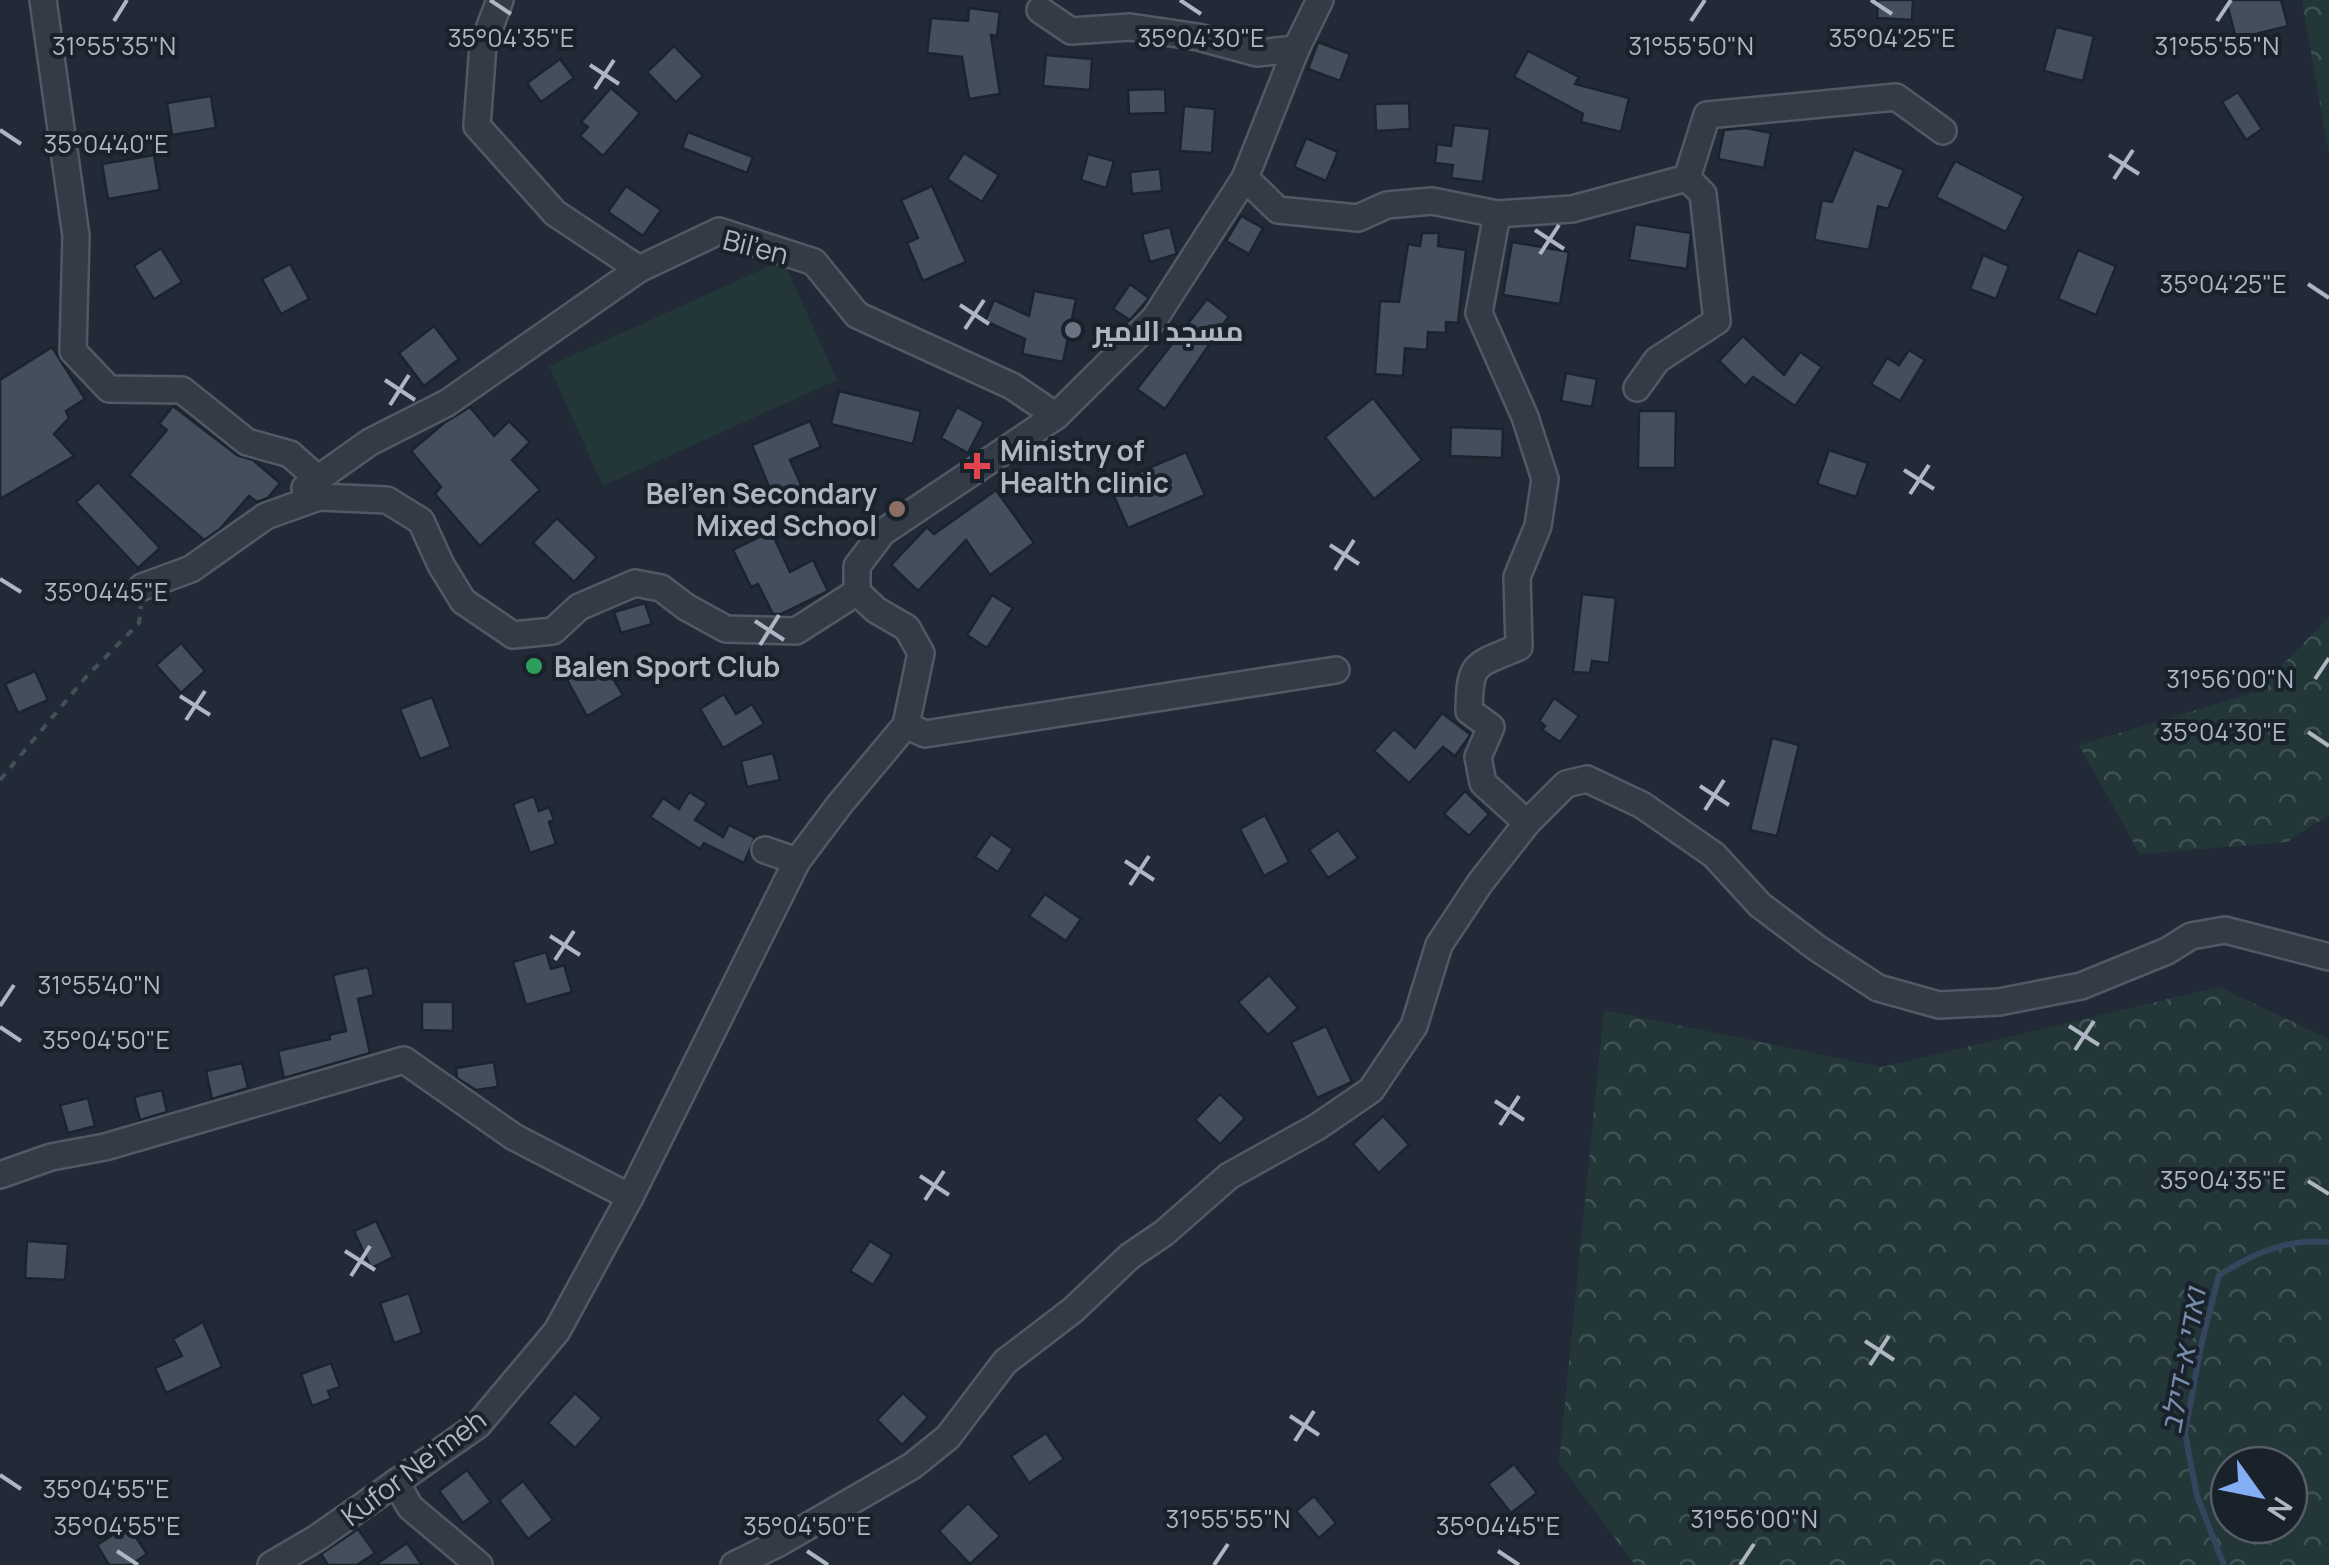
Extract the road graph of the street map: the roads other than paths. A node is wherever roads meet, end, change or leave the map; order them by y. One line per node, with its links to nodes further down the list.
1 (42, 0): 13 (street)
2 (500, 0): 10 (street)
3 (1320, 0): 5 (street)
4 (1040, 10): 5 (street)
5 (1296, 49): 7 (street)
6 (1943, 130): 8 (street)
7 (1245, 178): 9 (street); 12 (street)
8 (1686, 178): 9 (street); 11 (street)
9 (1496, 214): 19 (street)
10 (639, 269): 12 (street, Bil'en); 13 (street, Bil'en)
11 (1636, 388)
12 (1056, 416): 16 (street)
13 (318, 479): 14 (street, Bil'en)
14 (266, 516): 15 (street, Bil'en); 16 (street)
15 (142, 586)
16 (857, 592): 18 (street)
17 (1336, 670): 18 (street)
18 (906, 726): 21 (street, Kufor Ne'meh)
19 (1527, 823): 22 (street); 28 (street)
20 (765, 850): 21 (street)
21 (797, 861): 24 (street, Kufor Ne'meh)
22 (2329, 956)
23 (0, 1175): 24 (street)
24 (630, 1197): 25 (street, Kufor Ne'meh)
25 (396, 1482): 26 (street, Kufor Ne'meh); 27 (street)
26 (272, 1565)
27 (479, 1565)
28 (734, 1565)

